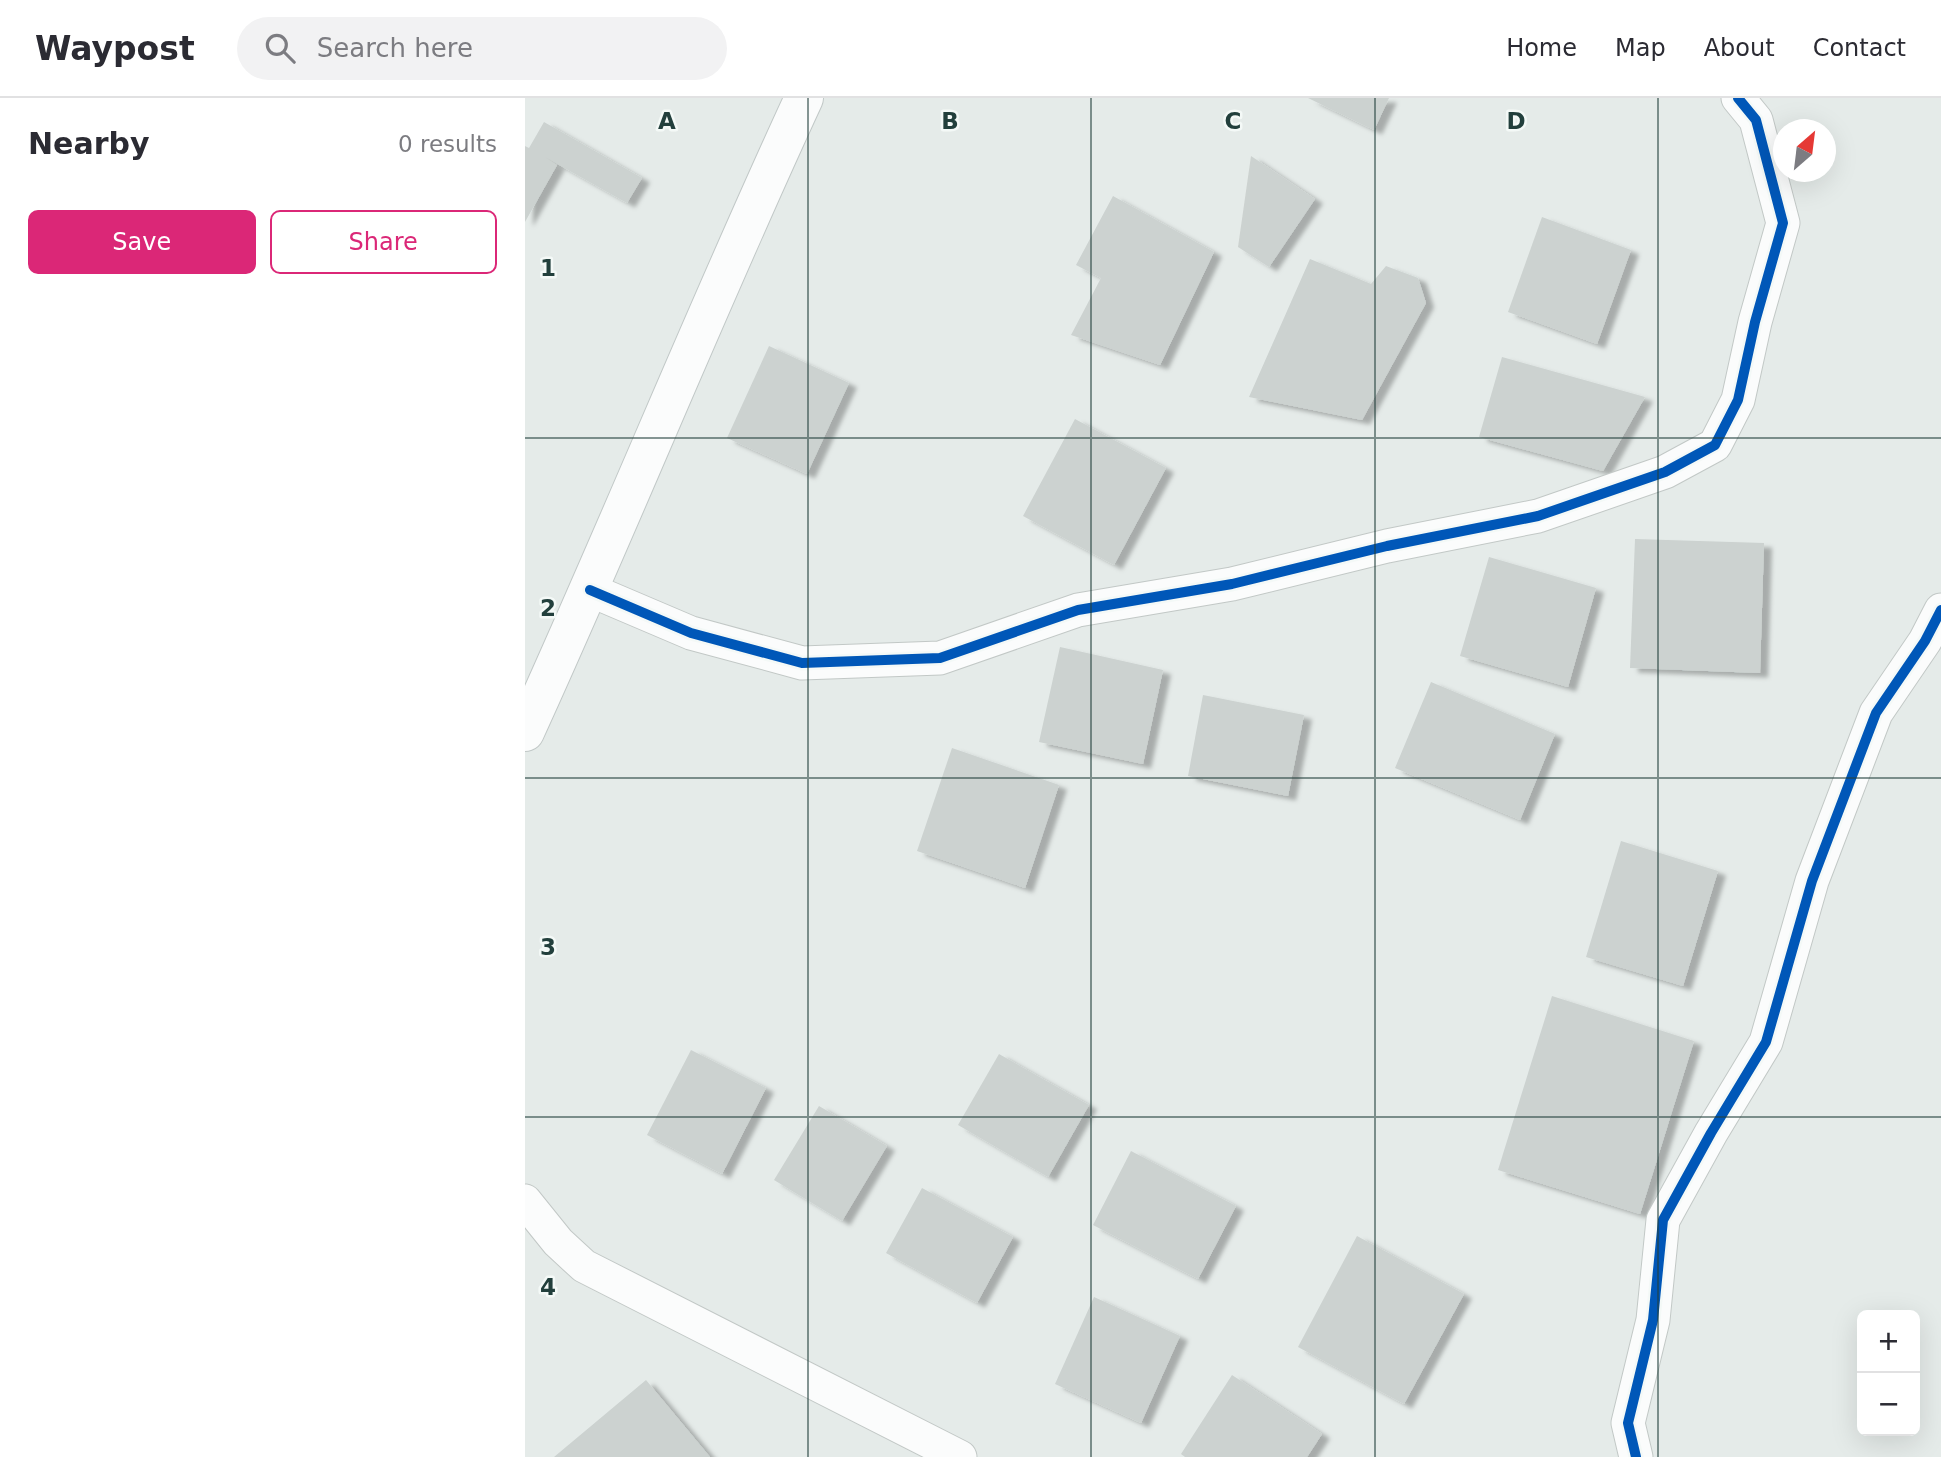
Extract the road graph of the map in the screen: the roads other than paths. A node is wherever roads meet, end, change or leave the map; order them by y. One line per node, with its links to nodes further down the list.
1 (804, 98): 3 (street)
2 (1738, 98): 3 (street)
3 (590, 590): 5 (street)
4 (1941, 610): 8 (street)
5 (525, 732)
6 (525, 1201): 7 (street)
7 (960, 1457)
8 (1636, 1457)

